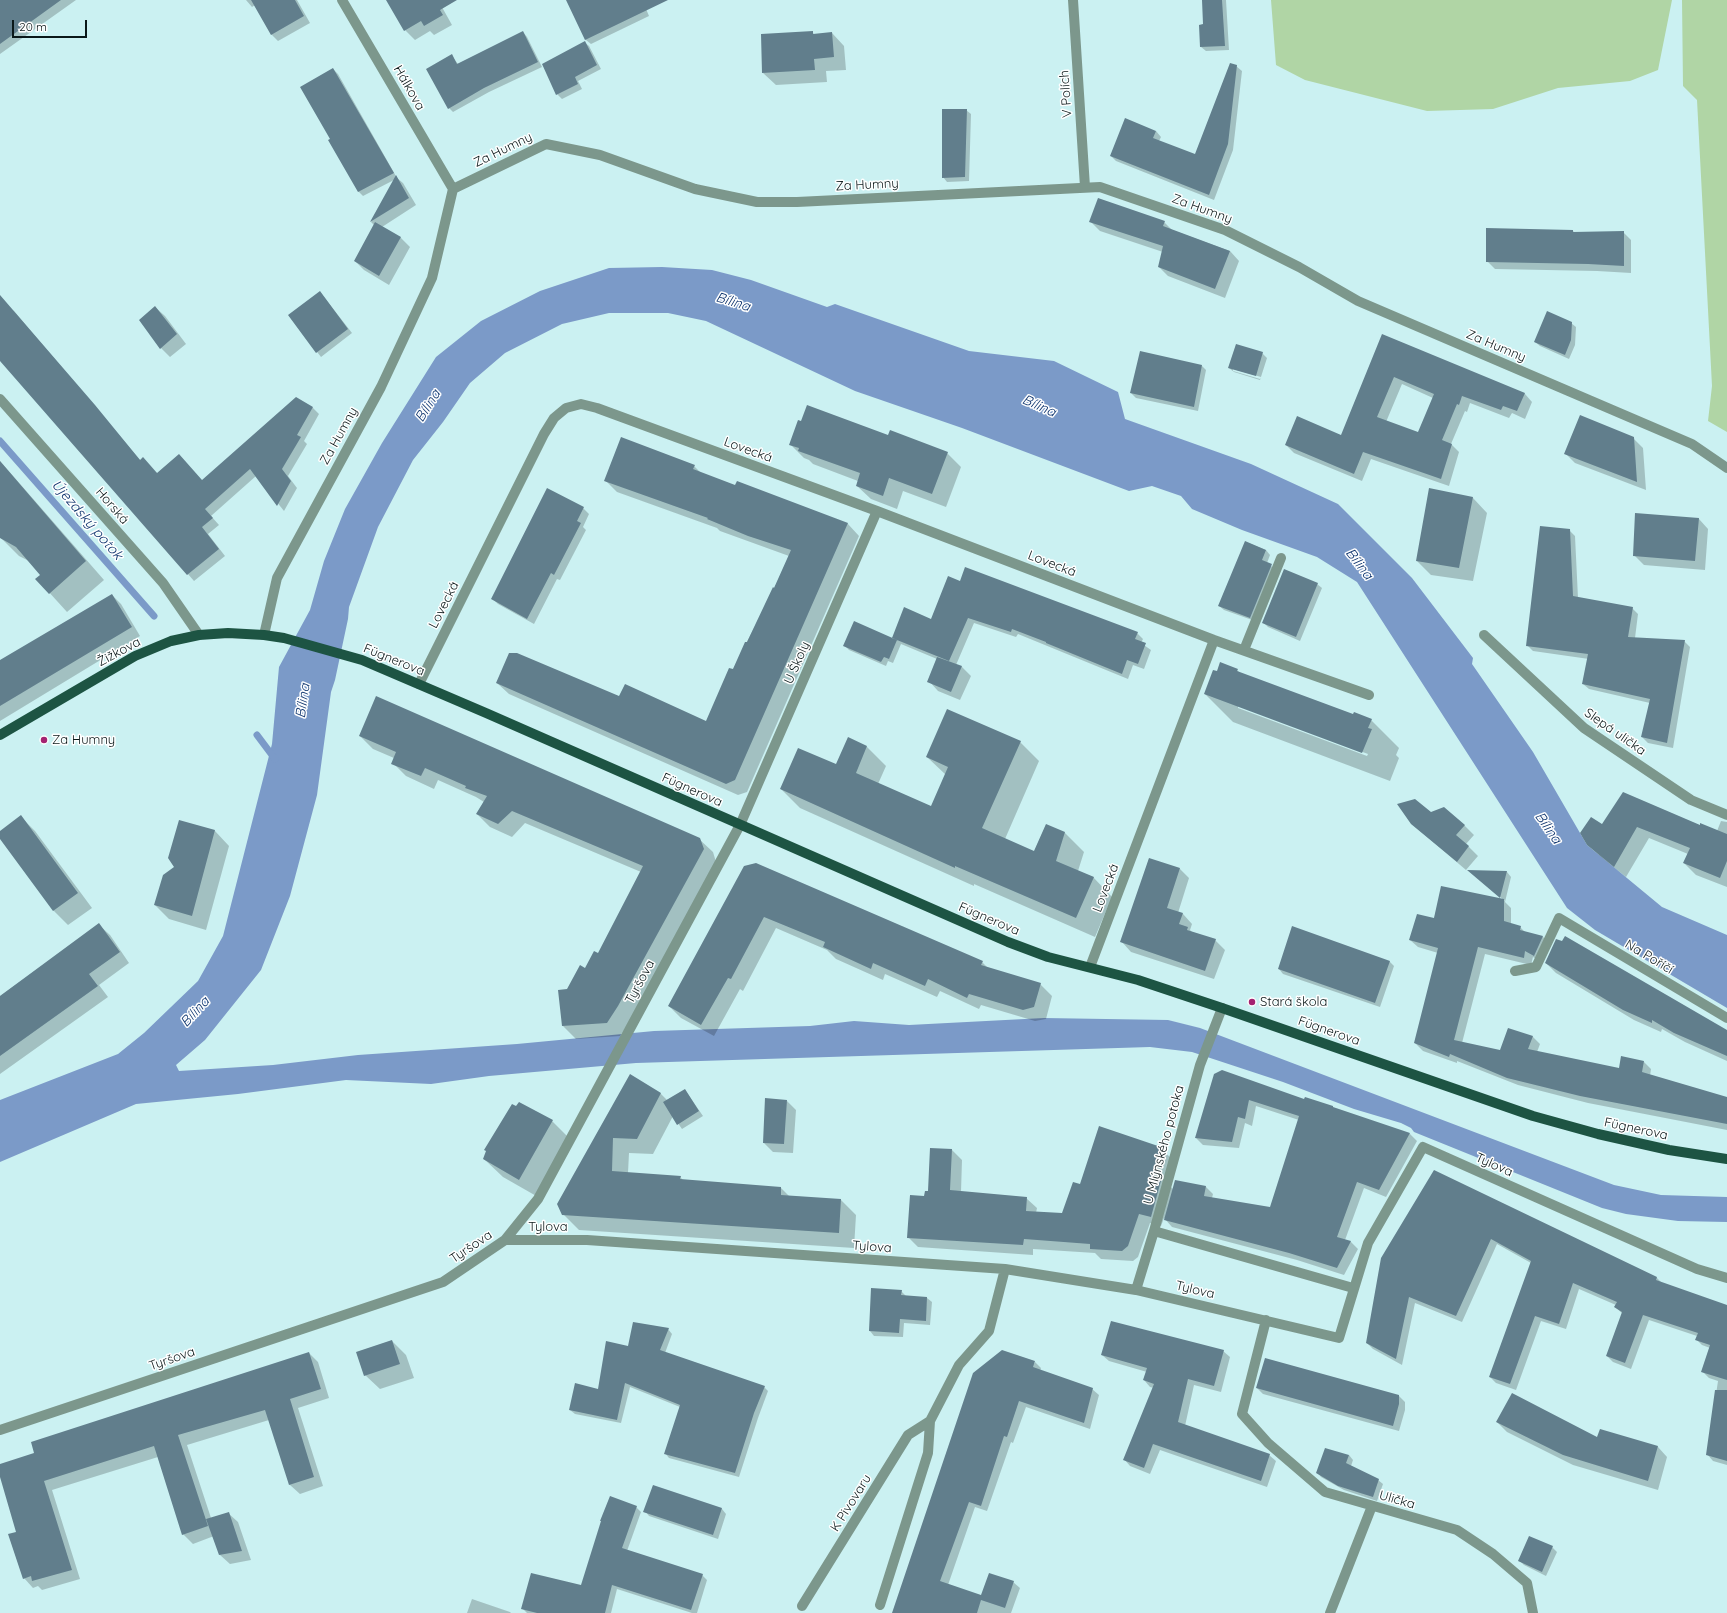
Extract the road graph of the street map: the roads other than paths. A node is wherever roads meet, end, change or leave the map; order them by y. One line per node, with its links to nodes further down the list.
1 (342, 0): 4 (street, Hálkova)
2 (1073, 0): 3 (street, V Polích)
3 (1085, 187): 4 (street, Za Humny); 6 (street, Za Humny)
4 (453, 189): 10 (street, Za Humny)
5 (0, 399): 9 (street, Horská)
6 (1727, 468)
7 (877, 511): 12 (street, Lovecká); 14 (street, Lovecká); 18 (street, U Školy)
8 (1281, 558): 13 (street)
9 (199, 635): 10 (main road, Žižkova); 16 (main road, Žižkova)
10 (264, 635): 14 (main road, Fügnerova)
11 (1484, 636): 17 (street, Slepá ulička)
12 (1214, 640): 13 (street, Lovecká); 19 (street, Lovecká)
13 (1244, 650): 15 (street, Lovecká)
14 (419, 684): 18 (main road, Fügnerova)
15 (1369, 695)
16 (0, 735)
17 (1727, 815)
18 (740, 825): 19 (main road, Fügnerova); 25 (street, Tyršova)
19 (1090, 967): 21 (main road, Fügnerova)
20 (1515, 971): 22 (street, Na Poříčí)
21 (1222, 1008): 23 (main road, Fügnerova); 24 (street, U Mlýnského potoka)
22 (1727, 1018)
23 (1727, 1159)
24 (1154, 1231): 28 (street); 29 (street, U Mlýnského potoka)
25 (505, 1240): 26 (street, Tylova); 32 (street, Tyršova)
26 (1005, 1269): 29 (street, Tylova); 31 (street, K Pivovaru)
27 (1727, 1278): 28 (street, Tylova)
28 (1353, 1288): 30 (street, Tylova)
29 (1136, 1290): 30 (street, Tylova)
30 (1266, 1320): 33 (street, Ulička)
31 (930, 1421): 34 (street, K Pivovaru); 35 (street, K Pivovaru)
32 (0, 1430)
33 (1372, 1506): 36 (street); 37 (street, Ulička)
34 (880, 1605)
35 (802, 1606)
36 (1330, 1613)
37 (1533, 1613)

